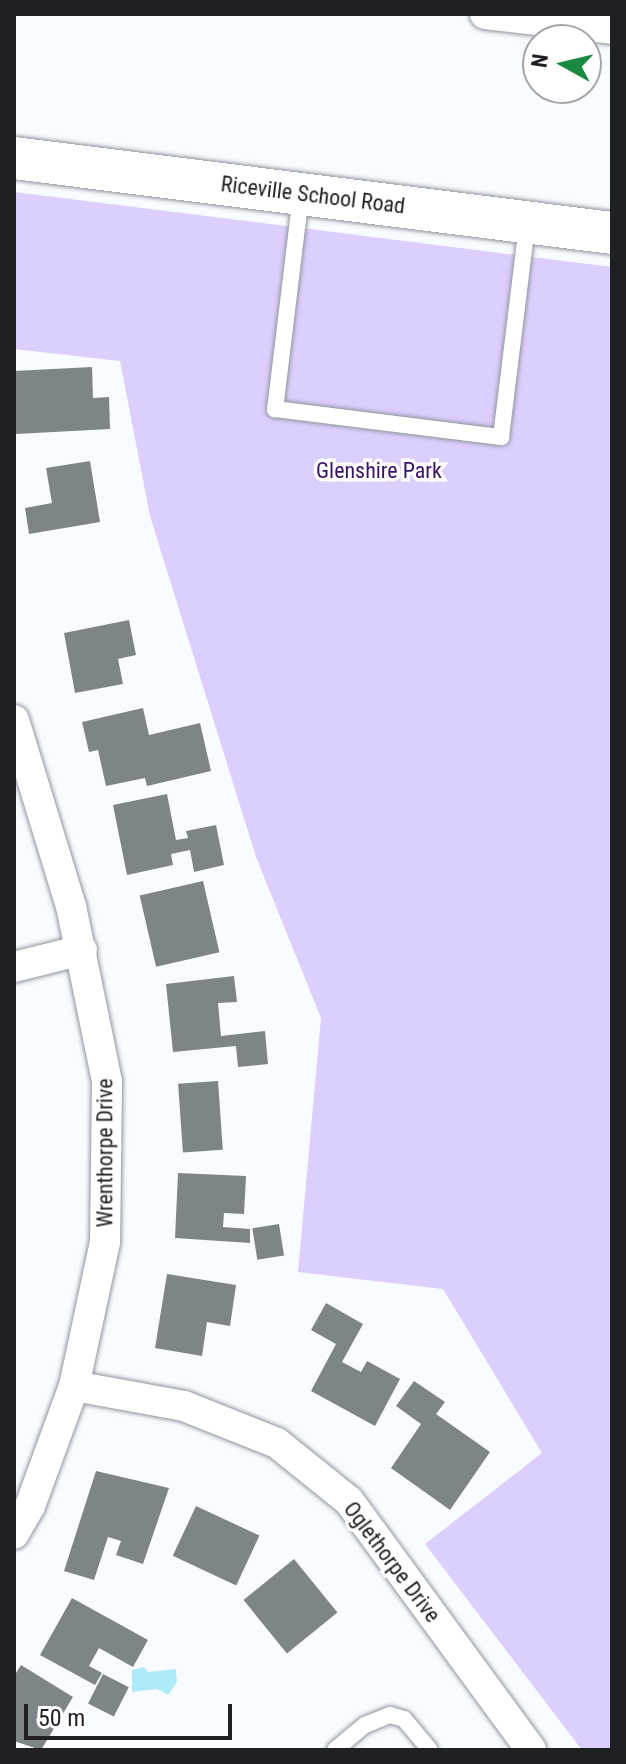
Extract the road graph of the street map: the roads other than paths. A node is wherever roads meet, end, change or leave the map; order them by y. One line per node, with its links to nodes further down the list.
1 (485, 14): 2 (street)
2 (612, 29)
3 (14, 158): 4 (street, Riceville School Road)
4 (302, 194): 5 (street, Riceville School Road); 5 (lane)
5 (527, 222): 6 (street, Riceville School Road)
6 (612, 233)
7 (14, 720): 8 (street, Wrenthorpe Drive)
8 (82, 950): 9 (street); 10 (street, Wrenthorpe Drive)
9 (14, 967)
10 (74, 1386): 11 (street, Wrenthorpe Drive); 14 (street, Oglethorpe Drive)
11 (14, 1534)
12 (335, 1750): 13 (lane)
13 (430, 1750)
14 (531, 1750)

